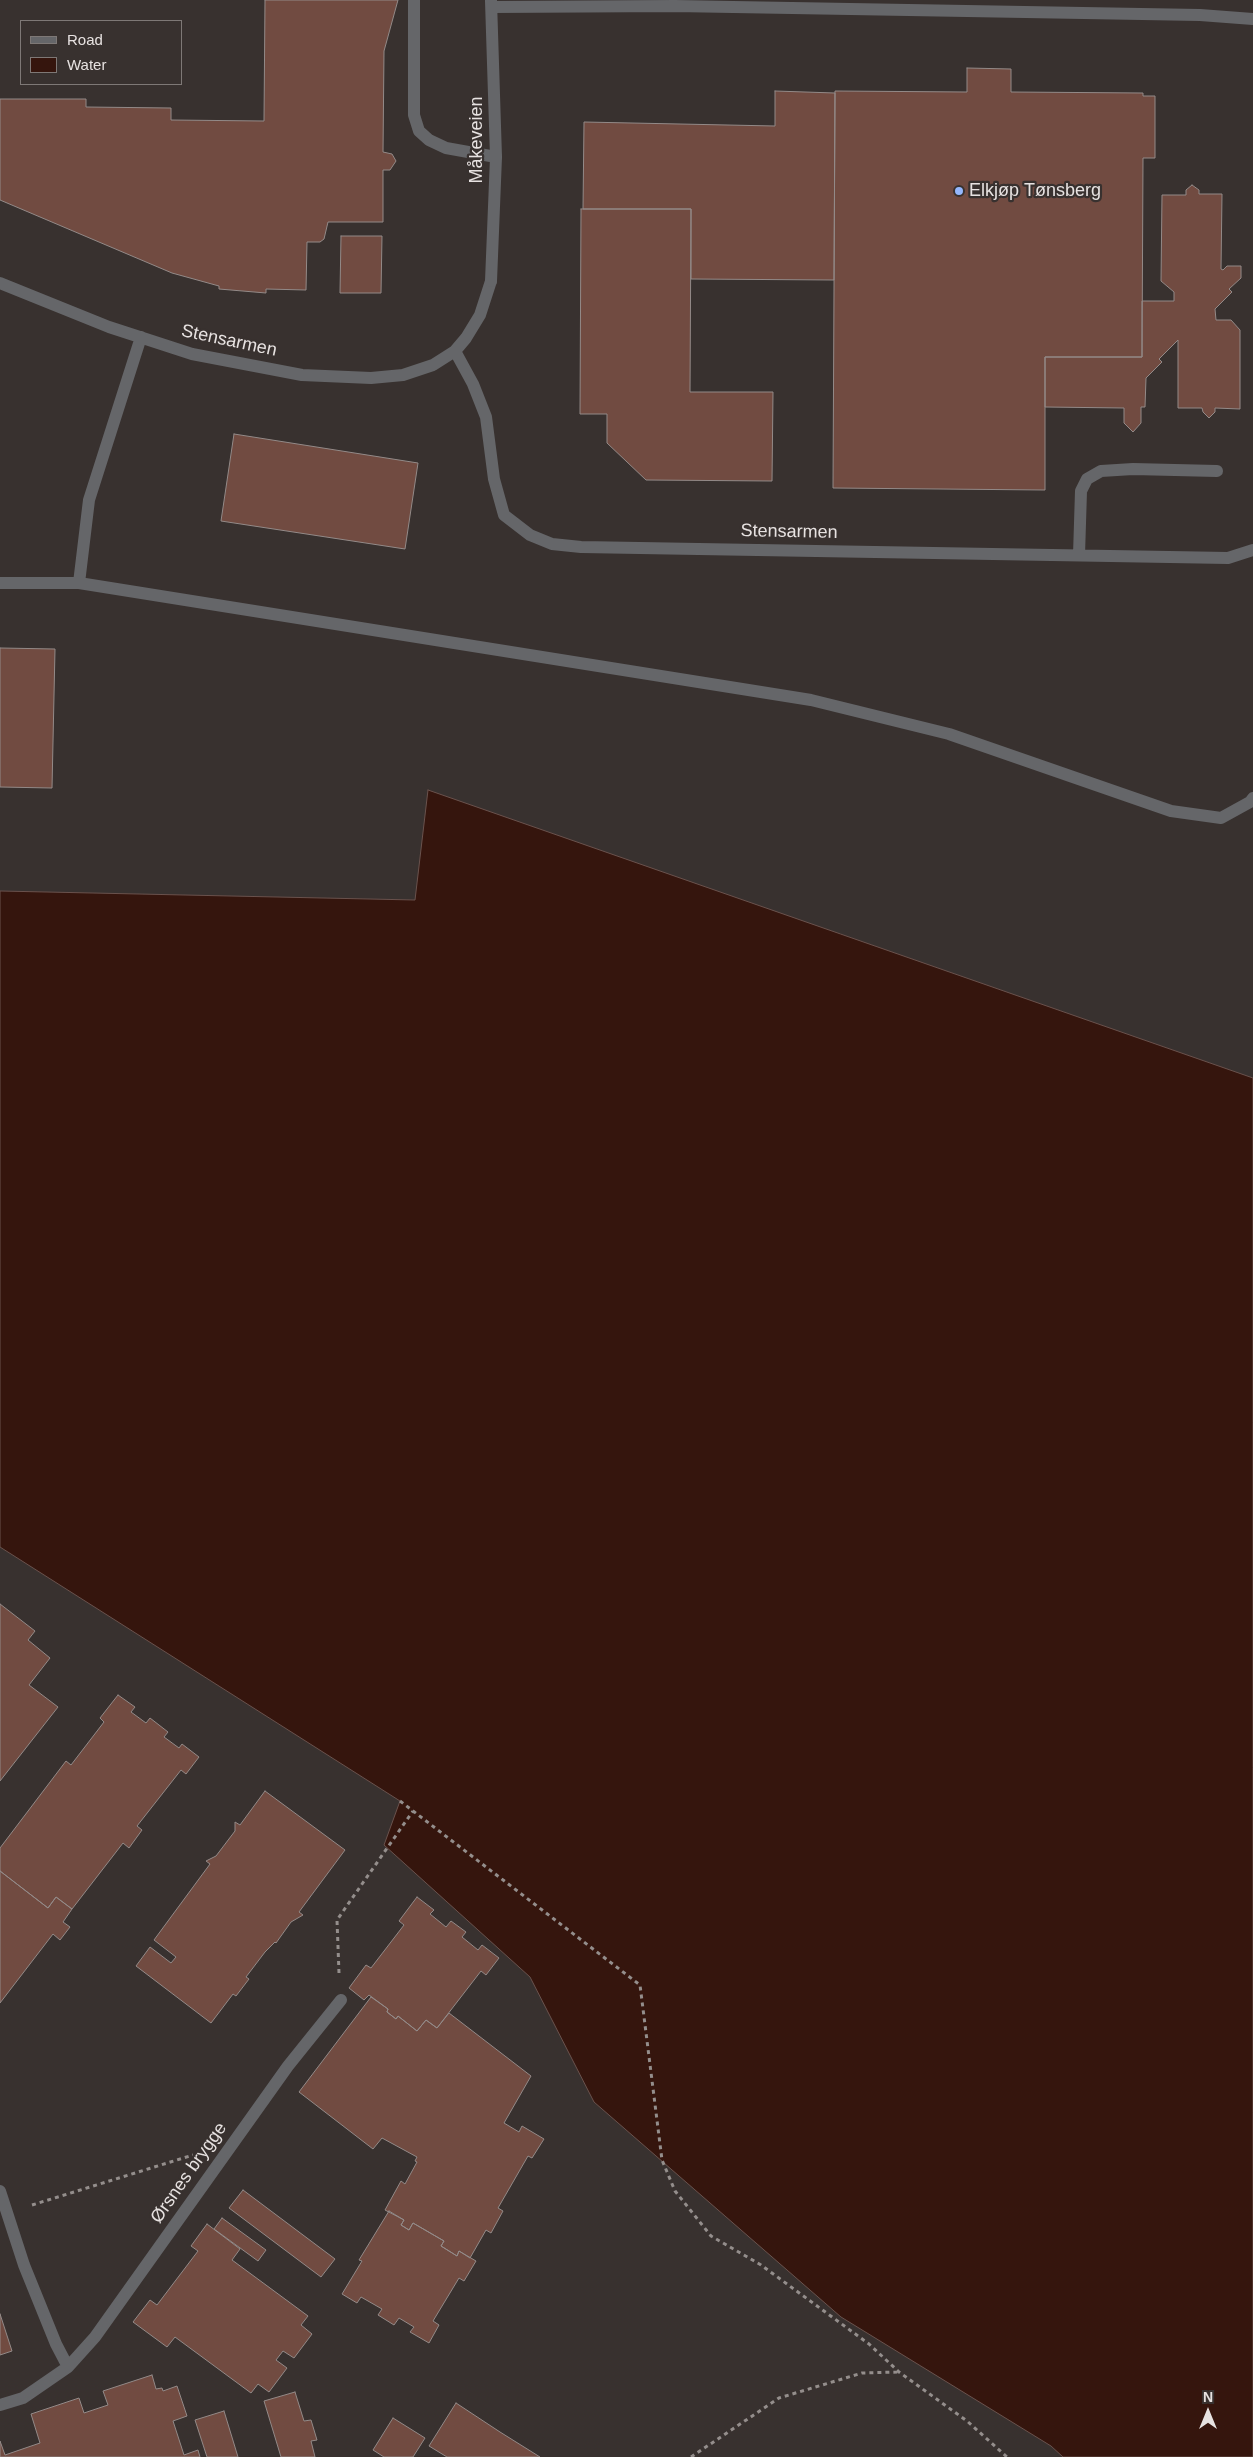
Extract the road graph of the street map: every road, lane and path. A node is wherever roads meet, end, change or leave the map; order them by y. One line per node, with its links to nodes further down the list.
1 (414, 0): 4 (street)
2 (493, 2): 3 (street); 4 (street, Måkeveien)
3 (1253, 20)
4 (496, 157): 5 (street, Måkeveien)
5 (491, 281): 8 (street, Stensarmen)
6 (0, 283): 7 (street, Stensarmen)
7 (141, 337): 8 (street, Stensarmen); 13 (street)
8 (455, 351): 11 (street, Stensarmen)
9 (1217, 471): 11 (street)
10 (1253, 550): 11 (street, Stensarmen)
11 (1078, 555)
12 (0, 583): 13 (street)
13 (79, 583): 14 (street)
14 (1253, 798)
15 (400, 1801): 16 (path)
16 (413, 1811): 17 (path); 22 (path)
17 (341, 2000): 18 (street, Ørsnes brygge)
18 (232, 2142): 20 (path); 21 (street, Ørsnes brygge)
19 (0, 2191): 20 (street)
20 (7, 2213): 21 (street)
21 (68, 2368): 23 (street, Ørsnes brygge)
22 (899, 2372): 24 (path); 25 (path)
23 (0, 2405)
24 (690, 2457)
25 (1007, 2457)

